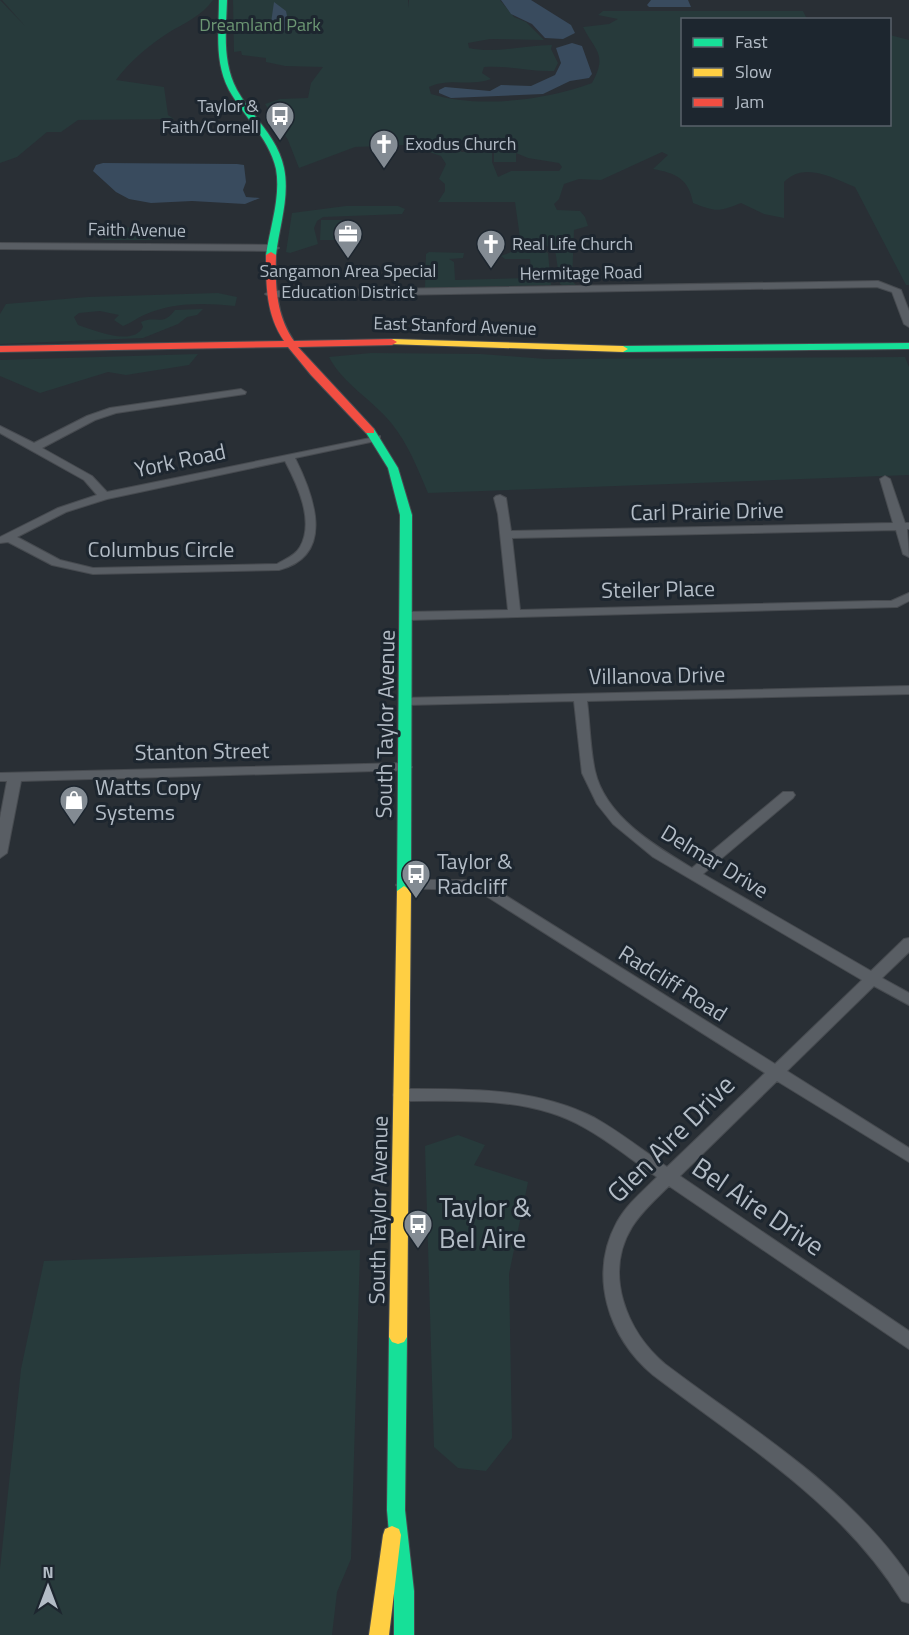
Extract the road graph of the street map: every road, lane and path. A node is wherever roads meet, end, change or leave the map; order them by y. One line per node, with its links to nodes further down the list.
1 (223, 0): 3 (street, South Taylor Avenue)
2 (0, 246): 3 (street, Faith Avenue)
3 (274, 248): 4 (street, South Taylor Avenue)
4 (270, 294): 5 (street, Hermitage Road); 6 (street, South Taylor Avenue)
5 (909, 324)
6 (290, 344): 7 (street, East Stanford Avenue); 8 (street, East Stanford Avenue); 11 (street, South Taylor Avenue)
7 (909, 346)
8 (0, 349)
9 (242, 392): 12 (street)
10 (0, 429): 12 (street)
11 (376, 438): 13 (street, York Road); 23 (street, South Taylor Avenue)
12 (33, 448): 15 (street)
13 (289, 457): 15 (street, York Road); 19 (street, Columbus Circle)
14 (885, 479): 17 (street)
15 (104, 496): 19 (street, York Road)
16 (500, 498): 18 (street)
17 (904, 526): 18 (street, Carl Prairie Drive); 20 (street)
18 (506, 535): 22 (street)
19 (4, 539)
20 (909, 554)
21 (909, 597): 22 (street, Steiler Place)
22 (514, 614): 23 (street, Steiler Place)
23 (407, 616): 26 (street, South Taylor Avenue)
24 (907, 690): 25 (street, Villanova Drive); 27 (street)
25 (580, 698): 26 (street, Villanova Drive); 33 (street, Delmar Drive)
26 (406, 701): 28 (street, South Taylor Avenue)
27 (909, 704)
28 (405, 767): 29 (street, Stanton Street); 34 (street, South Taylor Avenue)
29 (15, 776): 30 (street, Stanton Street); 32 (street)
30 (0, 777)
31 (788, 795): 33 (street)
32 (0, 853)
33 (694, 874): 36 (street, Delmar Drive)
34 (403, 885): 38 (street, Radcliff Road); 39 (street, South Taylor Avenue)
35 (909, 943): 36 (street, Glen Aire Drive)
36 (874, 979): 37 (street, Delmar Drive); 38 (street, Glen Aire Drive)
37 (909, 1000)
38 (777, 1072): 40 (street, Radcliff Road); 41 (street, Glen Aire Drive)
39 (400, 1095): 41 (street, Bel Aire Drive); 43 (street, South Taylor Avenue)
40 (909, 1156)
41 (668, 1177): 42 (street, Bel Aire Drive); 44 (street, Glen Aire Drive)
42 (909, 1341)
43 (396, 1510): 45 (street, South Taylor Avenue); 46 (street, South Taylor Avenue)
44 (909, 1594)
45 (379, 1635)
46 (404, 1635)

